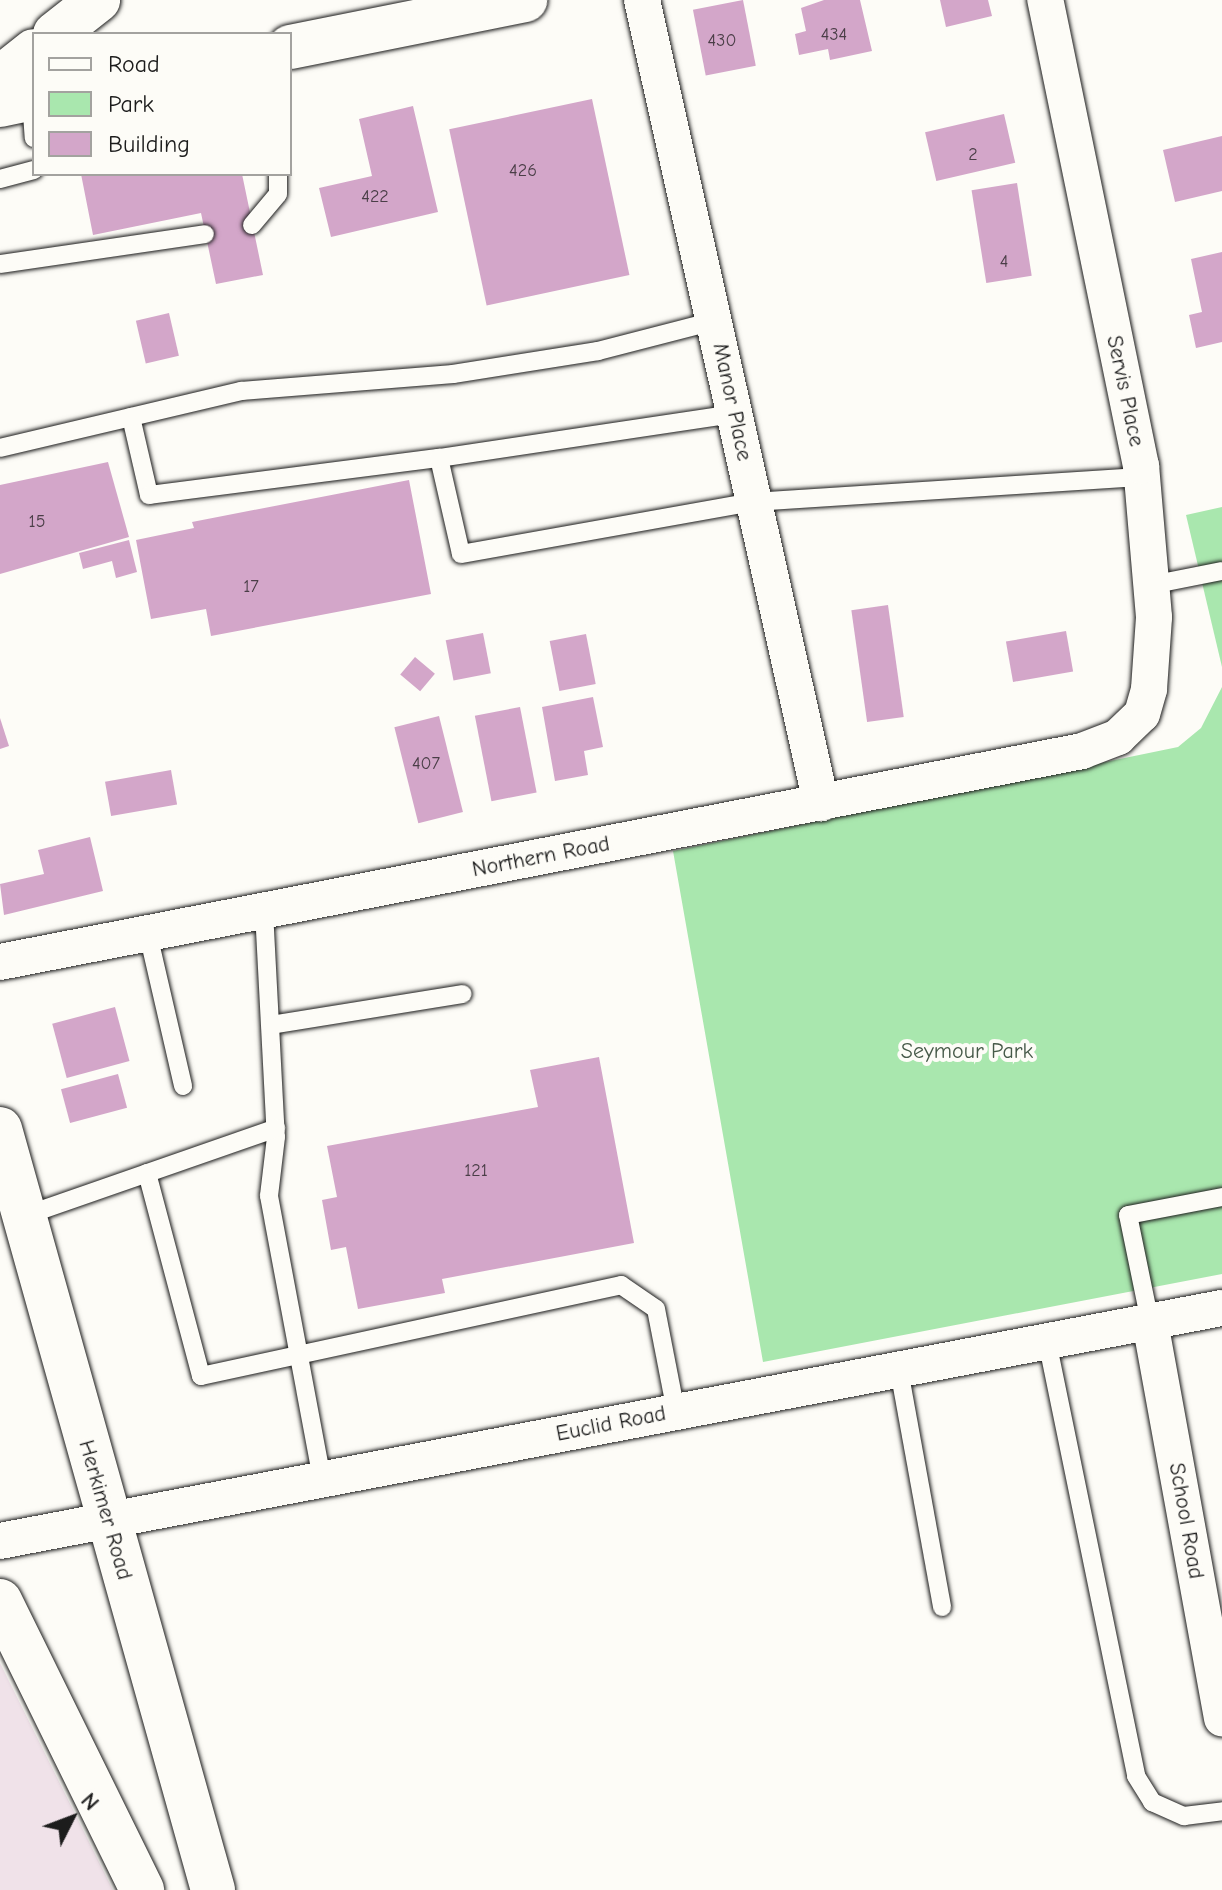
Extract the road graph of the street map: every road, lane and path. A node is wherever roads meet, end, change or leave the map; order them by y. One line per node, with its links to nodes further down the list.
1 (98, 0): 5 (main road)
2 (525, 0): 6 (main road)
3 (642, 0): 15 (street, Manor Place)
4 (1045, 0): 20 (street, Servis Place)
5 (58, 32)
6 (292, 47)
7 (32, 59): 8 (main road)
8 (20, 104)
9 (32, 171): 11 (lane)
10 (278, 176): 12 (lane)
11 (0, 179)
12 (252, 225)
13 (205, 234): 14 (lane)
14 (0, 264)
15 (714, 321): 16 (street, Manor Place); 17 (lane)
16 (734, 414): 19 (lane); 21 (street, Manor Place)
17 (131, 417): 18 (lane); 19 (lane)
18 (0, 448)
19 (439, 458): 21 (lane)
20 (1142, 477): 21 (lane); 23 (street, Servis Place)
21 (754, 502): 25 (street, Manor Place)
22 (1222, 571): 23 (lane)
23 (1151, 585): 24 (street, Servis Place)
24 (1082, 751): 25 (street, Northern Road)
25 (821, 803): 26 (street, Northern Road)
26 (264, 911): 27 (street, Northern Road); 30 (lane)
27 (148, 934): 28 (street, Northern Road); 31 (lane)
28 (0, 962)
29 (463, 994): 30 (lane)
30 (271, 1025): 32 (lane)
31 (183, 1086)
32 (276, 1128): 34 (lane); 40 (lane)
33 (0, 1129): 36 (main road, Herkimer Road)
34 (147, 1173): 36 (lane); 40 (lane)
35 (1222, 1197): 38 (lane)
36 (24, 1216): 44 (main road, Herkimer Road)
37 (1222, 1308): 38 (street, Euclid Road)
38 (1150, 1322): 39 (street, Euclid Road); 48 (street, School Road)
39 (1047, 1341): 41 (street, Euclid Road); 49 (lane)
40 (299, 1356): 42 (lane); 43 (lane)
41 (899, 1370): 42 (street, Euclid Road); 47 (lane)
42 (676, 1412): 43 (street, Euclid Road)
43 (322, 1479): 44 (street, Euclid Road)
44 (108, 1520): 45 (street, Euclid Road); 51 (main road, Herkimer Road)
45 (0, 1541)
46 (0, 1601): 50 (main road)
47 (942, 1607)
48 (1222, 1719)
49 (1222, 1811)
50 (142, 1890)
51 (213, 1890)

